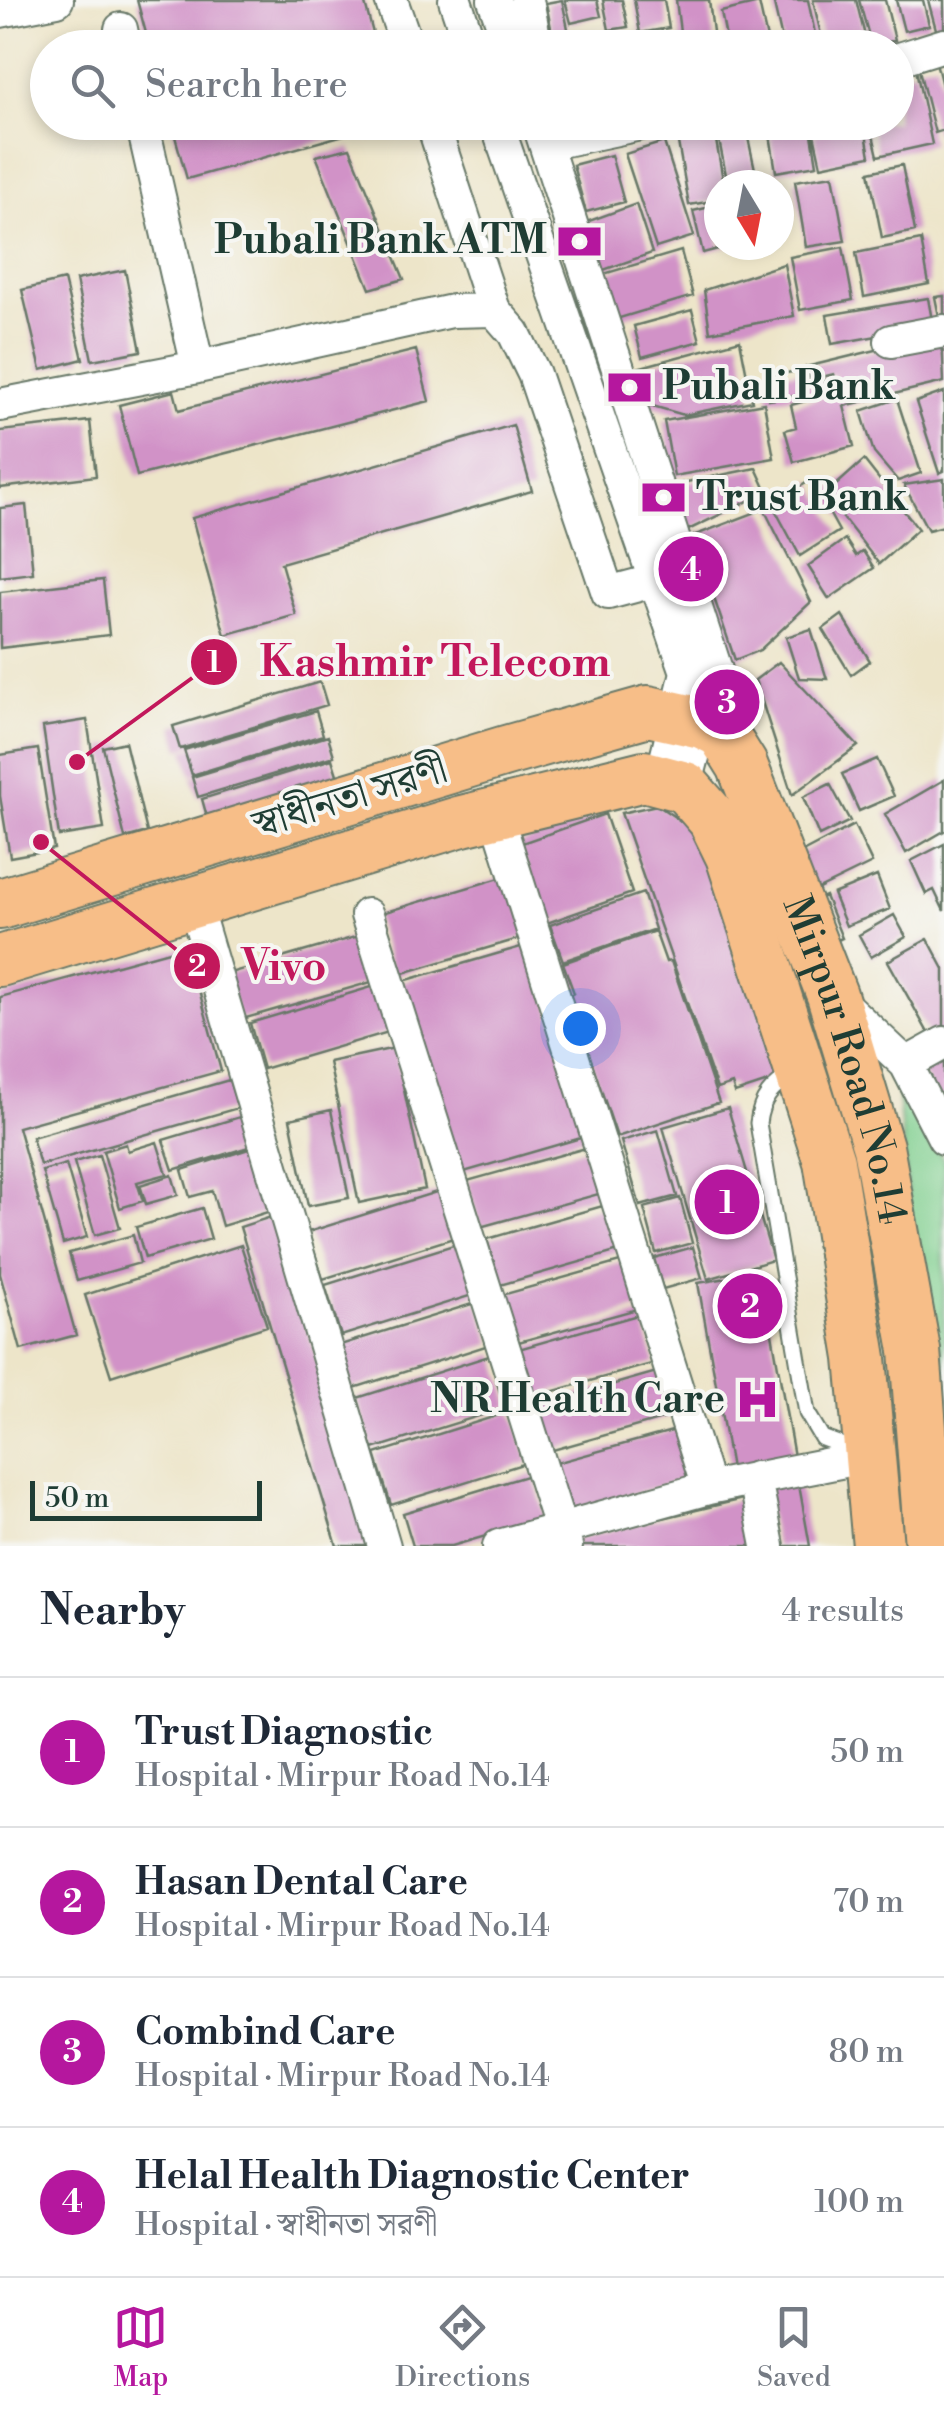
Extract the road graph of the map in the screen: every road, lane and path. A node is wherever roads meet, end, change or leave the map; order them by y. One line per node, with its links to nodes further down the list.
1 (57, 0): 6 (street)
2 (391, 0): 7 (street)
3 (454, 0): 8 (street)
4 (494, 0): 9 (street)
5 (527, 0): 10 (street)
6 (0, 11)
7 (402, 30)
8 (465, 30)
9 (505, 30)
10 (533, 30)
11 (944, 46): 12 (street)
12 (914, 55)
13 (146, 140): 20 (street)
14 (438, 140): 17 (street)
15 (502, 140): 22 (street)
16 (552, 140): 23 (street)
17 (494, 310): 20 (street); 22 (street)
18 (944, 331): 19 (street)
19 (891, 342)
20 (198, 367): 21 (street)
21 (0, 405)
22 (653, 581): 23 (street)
23 (689, 720): 24 (street); 27 (main road, স্বাধীনতা সরণী); 30 (main road, Mirpur Road No.14)
24 (663, 781): 25 (main road, স্বাধীনতা সরণী); 34 (main road, Mirpur Road No.14)
25 (496, 813): 26 (main road, স্বাধীনতা সরণী); 36 (street)
26 (194, 902): 29 (main road, স্বাধীনতা সরণী); 38 (street)
27 (0, 904)
28 (366, 915): 37 (street)
29 (0, 961)
30 (832, 994): 32 (street); 42 (main road, Mirpur Road No.14)
31 (944, 1043): 32 (street)
32 (906, 1064): 33 (street)
33 (944, 1138)
34 (870, 1456): 35 (street); 41 (main road, Mirpur Road No.14)
35 (755, 1478): 36 (street); 40 (street)
36 (708, 1488): 37 (street)
37 (564, 1537): 39 (street)
38 (384, 1546)
39 (499, 1546)
40 (768, 1546)
41 (878, 1546)
42 (930, 1546)

